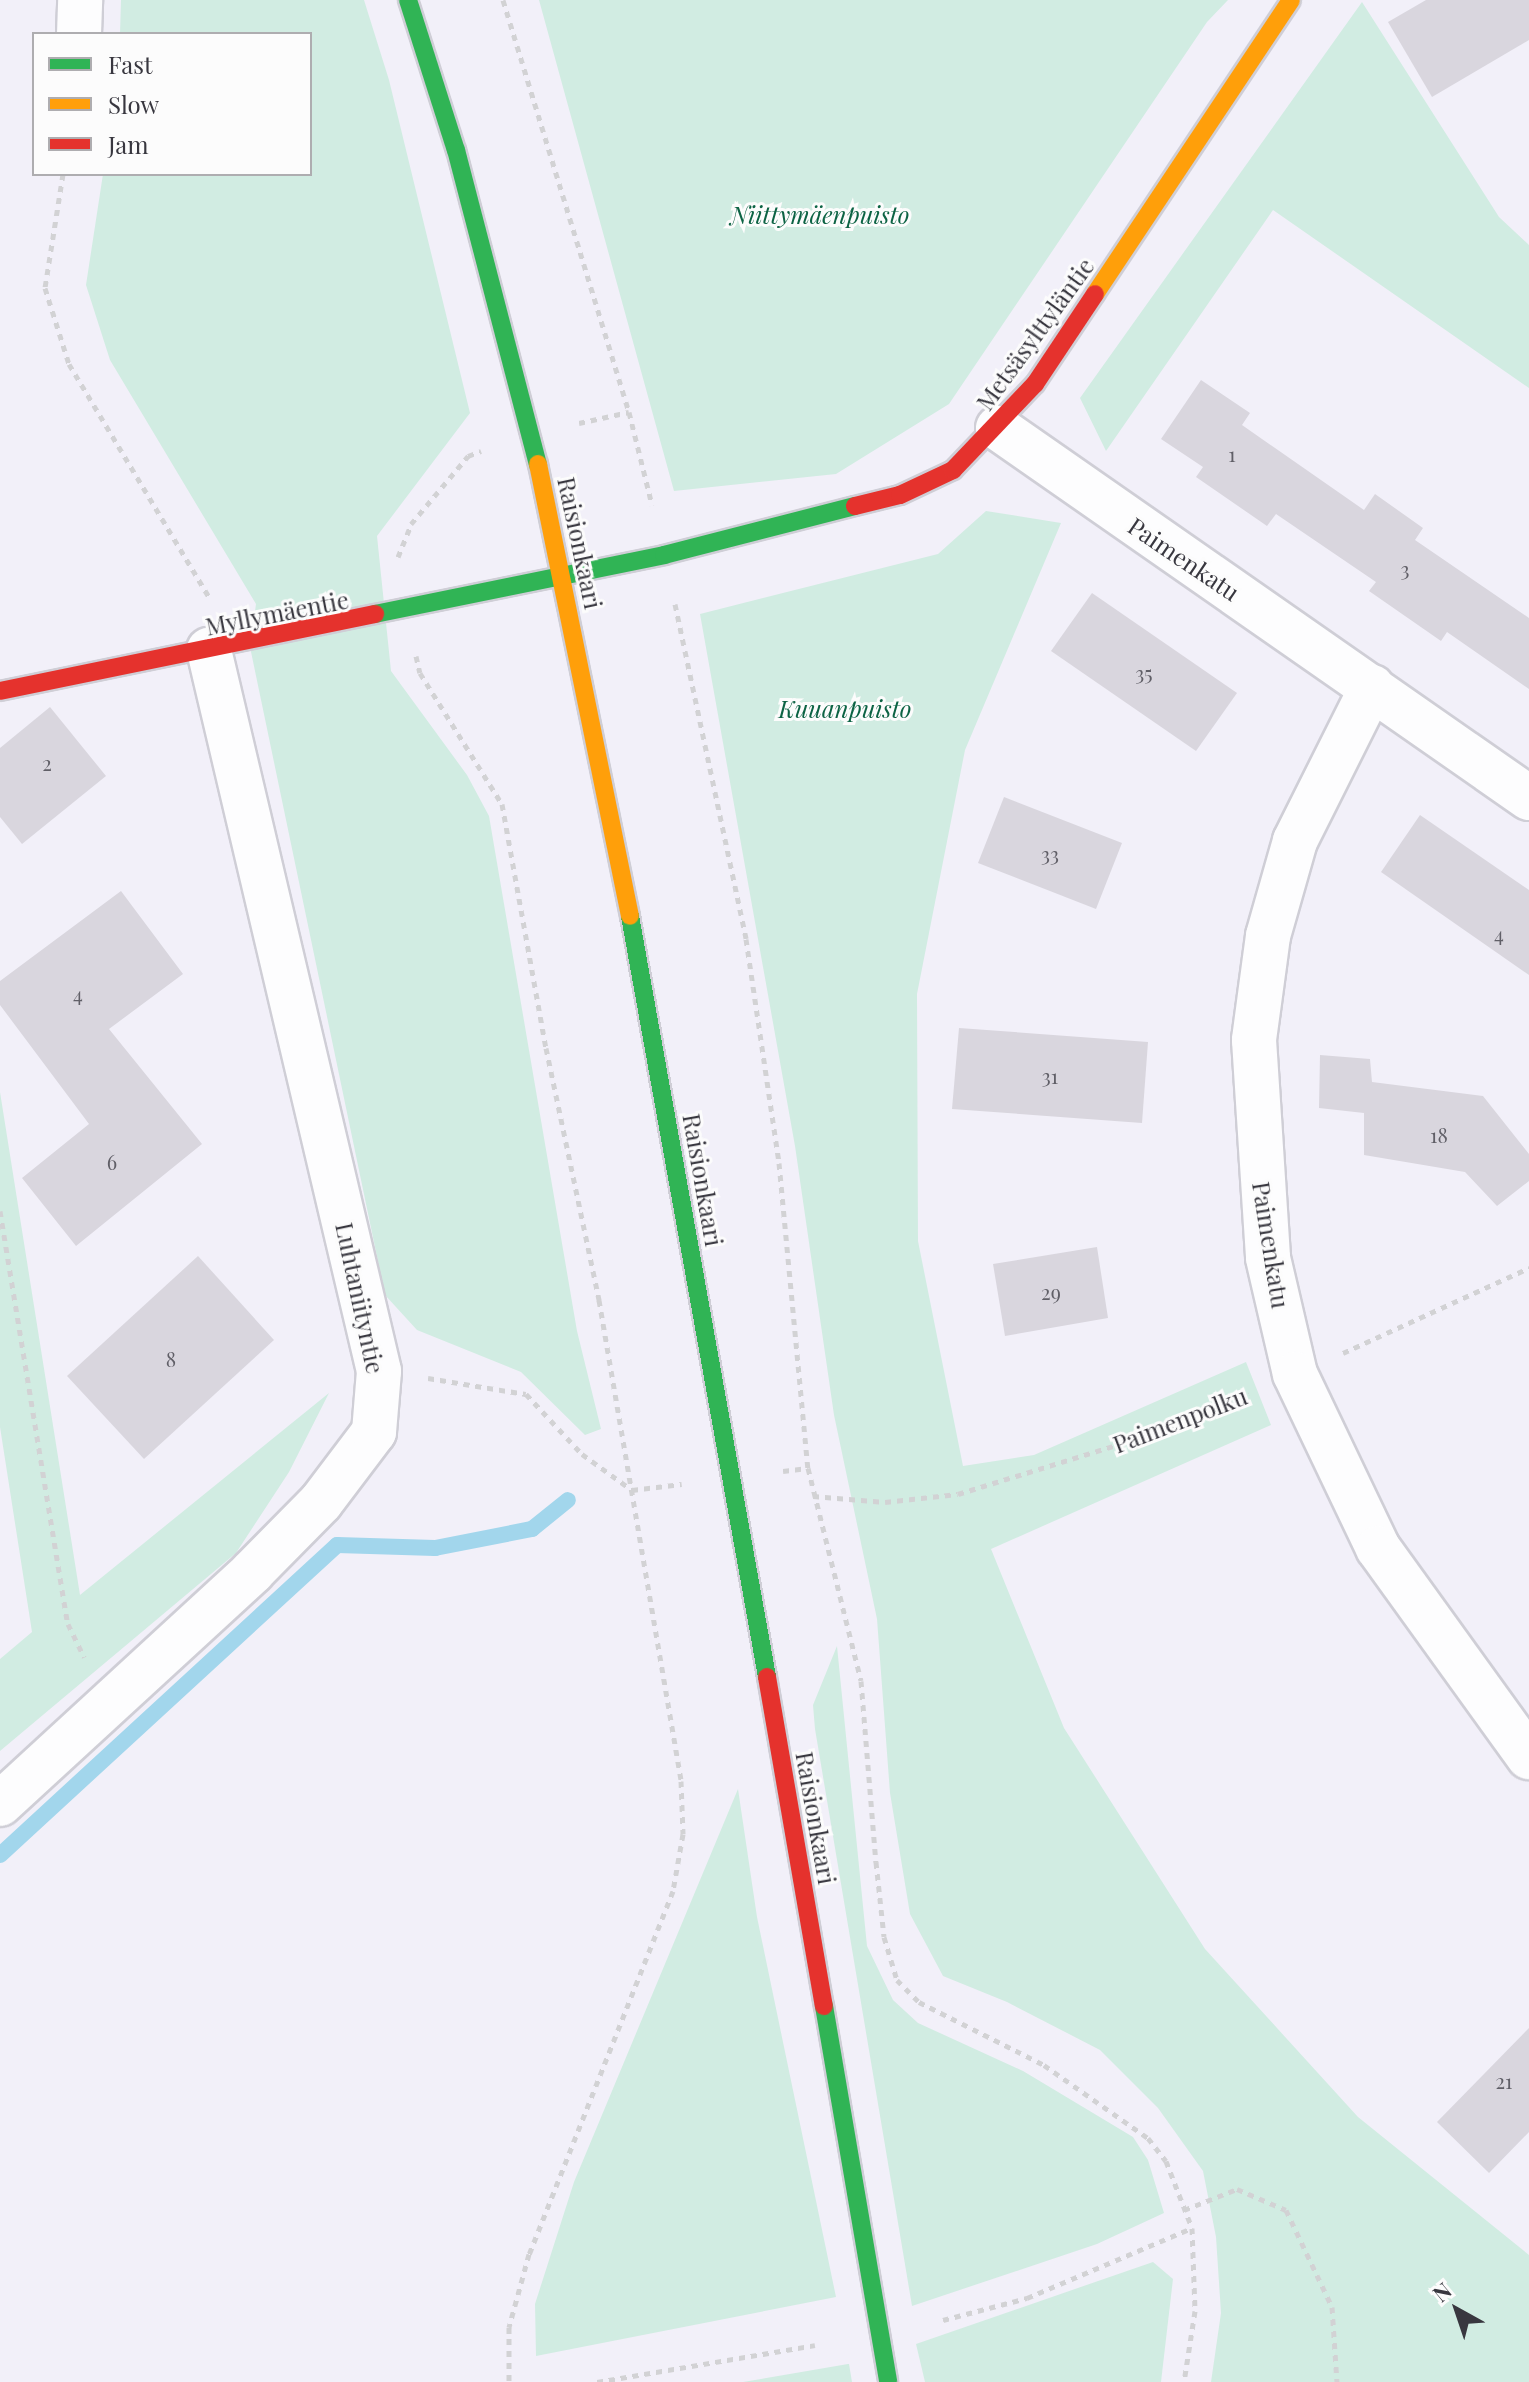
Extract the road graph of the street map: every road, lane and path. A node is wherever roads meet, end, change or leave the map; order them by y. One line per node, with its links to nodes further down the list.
1 (80, 0): 5 (street)
2 (408, 0): 9 (main road, Raisionkaari)
3 (503, 0): 7 (path)
4 (1291, 0): 8 (main road, Metsäsylttyläntie)
5 (79, 32)
6 (63, 176): 12 (path)
7 (629, 412): 9 (path); 10 (path)
8 (998, 428): 10 (main road, Metsäsylttyläntie); 15 (street, Paimenkatu)
9 (531, 433): 11 (main road, Raisionkaari); 13 (path)
10 (664, 555): 11 (main road, Metsäsylttyläntie); 22 (path)
11 (562, 574): 13 (main road, Myllymäentie); 23 (main road, Raisionkaari)
12 (215, 607)
13 (406, 612): 14 (main road, Myllymäentie); 24 (path)
14 (209, 650): 16 (main road, Myllymäentie); 20 (street, Luhtaniityntie)
15 (1372, 687): 17 (street, Paimenkatu); 21 (street, Paimenkatu)
16 (0, 691)
17 (1529, 798)
18 (0, 1211): 26 (path)
19 (1529, 1268): 21 (path, Paimenpolku)
20 (379, 1371): 24 (path); 26 (street, Luhtaniityntie)
21 (1295, 1374): 25 (path, Paimenpolku); 27 (street, Paimenkatu)
22 (808, 1468): 23 (path); 25 (path)
23 (733, 1478): 24 (path); 35 (main road, Raisionkaari)
24 (632, 1490): 33 (path)
25 (813, 1496): 29 (path)
26 (107, 1706): 28 (street, Luhtaniityntie)
27 (1529, 1757)
28 (0, 1804)
29 (1184, 2210): 30 (path); 37 (path)
30 (1192, 2228): 31 (path); 36 (path)
31 (943, 2320)
32 (815, 2345): 34 (path)
33 (509, 2382)
34 (597, 2382)
35 (888, 2382)
36 (1184, 2382)
37 (1337, 2382)

